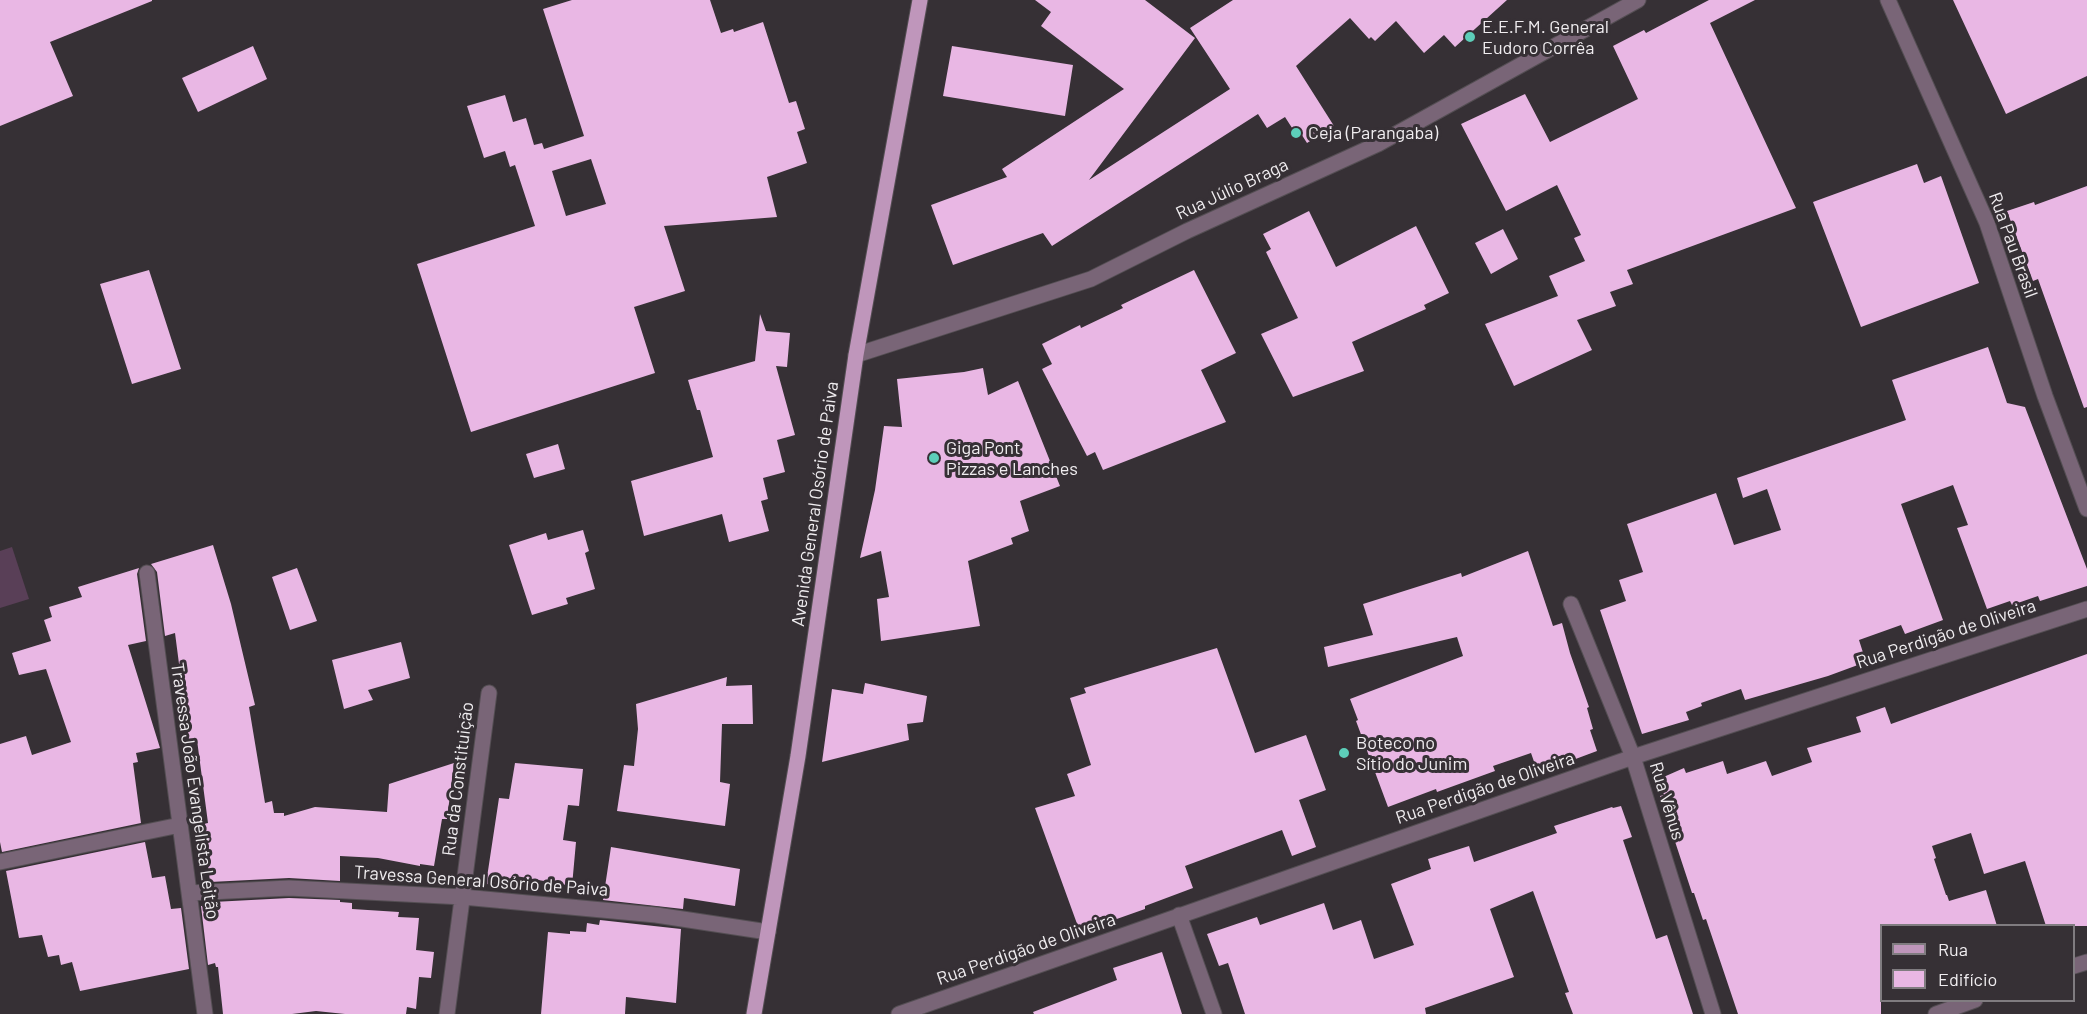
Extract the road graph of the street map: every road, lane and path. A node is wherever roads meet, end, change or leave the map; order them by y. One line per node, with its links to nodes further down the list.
1 (920, 0): 4 (main road, Avenida General Osório de Paiva)
2 (1638, 0): 4 (street, Rua Júlio Braga)
3 (1888, 0): 5 (street, Rua Pau Brasil)
4 (856, 355): 16 (main road, Avenida General Osório de Paiva)
5 (2087, 509)
6 (147, 573): 11 (street, Travessa João Evangelista Leitão)
7 (1571, 604): 10 (street, Rua Vênus)
8 (2087, 609): 10 (street, Rua Perdigão de Oliveira)
9 (489, 693): 14 (street, Rua da Constituição)
10 (1633, 757): 15 (street, Rua Perdigão de Oliveira); 23 (street, Rua Vênus)
11 (180, 825): 12 (street); 13 (street, Travessa João Evangelista Leitão)
12 (0, 862)
13 (189, 893): 14 (street, Travessa General Osório de Paiva); 18 (street, Travessa João Evangelista Leitão)
14 (463, 897): 16 (street, Travessa General Osório de Paiva); 19 (street, Rua da Constituição)
15 (1179, 915): 21 (street, Rua Perdigão de Oliveira); 22 (street)
16 (768, 932): 20 (main road, Avenida General Osório de Paiva)
17 (1969, 1002): 24 (street)
18 (206, 1014)
19 (447, 1014)
20 (754, 1014)
21 (899, 1014)
22 (1214, 1014)
23 (1713, 1014)
24 (1936, 1014)

